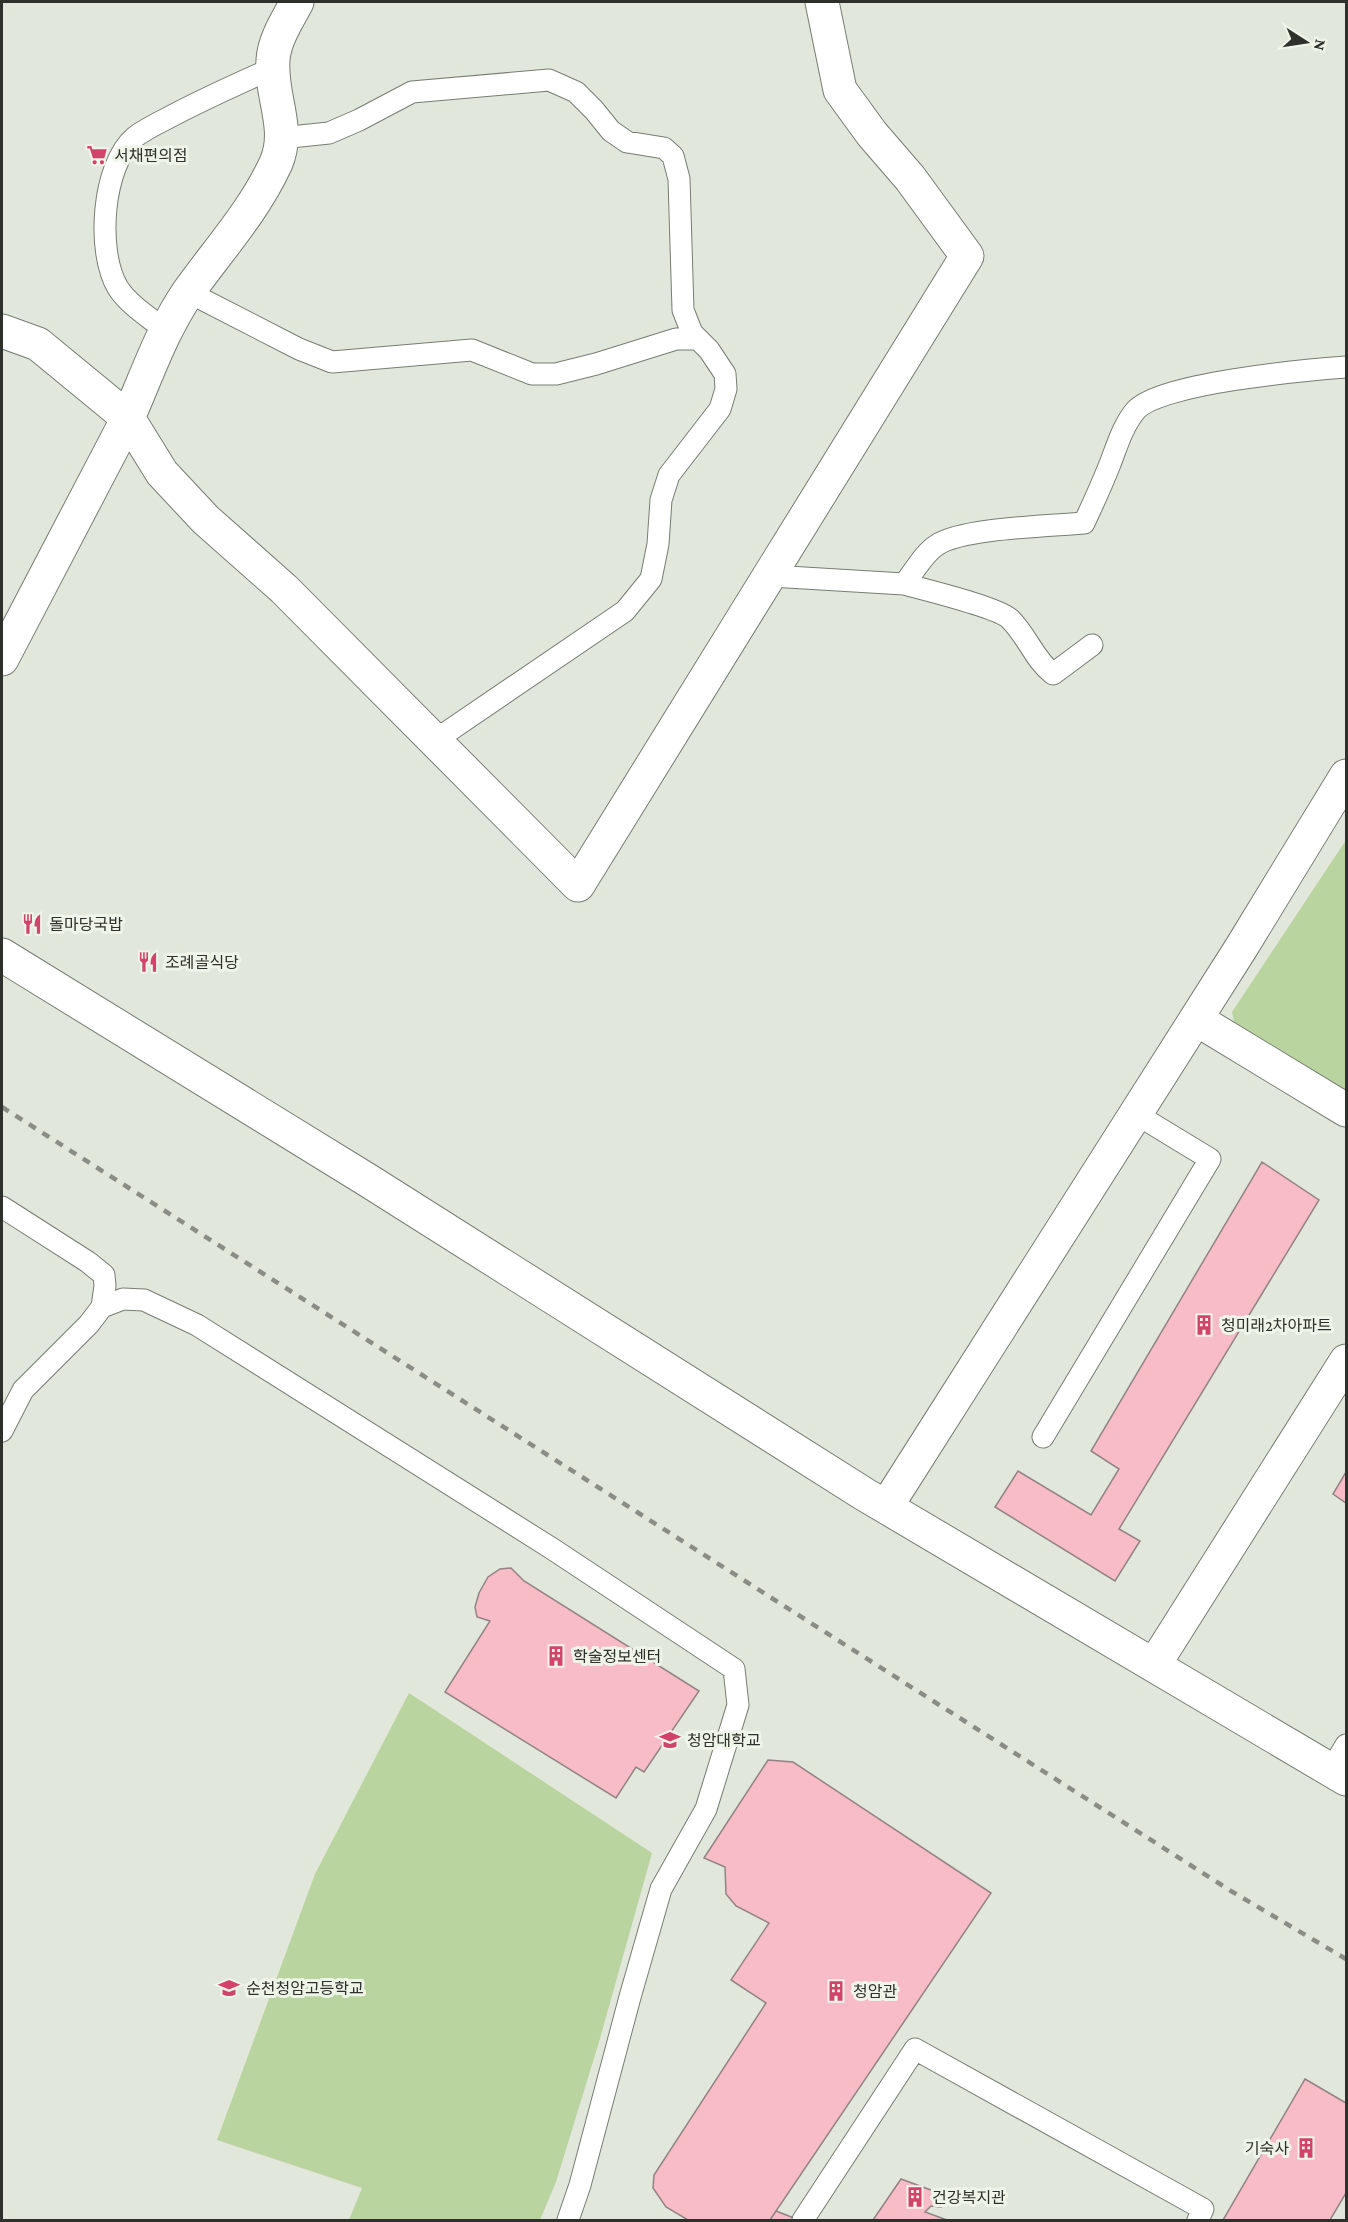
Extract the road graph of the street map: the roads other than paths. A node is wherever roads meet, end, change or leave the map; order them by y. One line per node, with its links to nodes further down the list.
1 (297, 2): 3 (street)
2 (822, 2): 11 (street)
3 (273, 68): 4 (street); 6 (lane)
4 (281, 138): 5 (street); 8 (lane)
5 (188, 292): 6 (street); 8 (lane)
6 (165, 330): 10 (street)
7 (2, 331): 10 (street)
8 (698, 339): 15 (lane)
9 (1347, 367): 12 (lane)
10 (128, 418): 14 (street); 15 (street)
11 (771, 576): 12 (lane); 15 (street)
12 (904, 584): 13 (lane)
13 (1092, 645)
14 (2, 659)
15 (434, 741)
16 (1347, 776): 18 (street)
17 (2, 955): 26 (street)
18 (1196, 1019): 19 (street); 20 (street)
19 (1347, 1110)
20 (1136, 1114): 25 (lane); 26 (street)
21 (2, 1207): 22 (lane)
22 (102, 1307): 24 (lane); 29 (lane)
23 (1347, 1361): 27 (street)
24 (2, 1431)
25 (1043, 1437)
26 (886, 1507): 27 (street)
27 (1154, 1665): 28 (street)
28 (1342, 1765)
29 (568, 2220)
30 (803, 2220): 31 (lane)
31 (1198, 2220)

